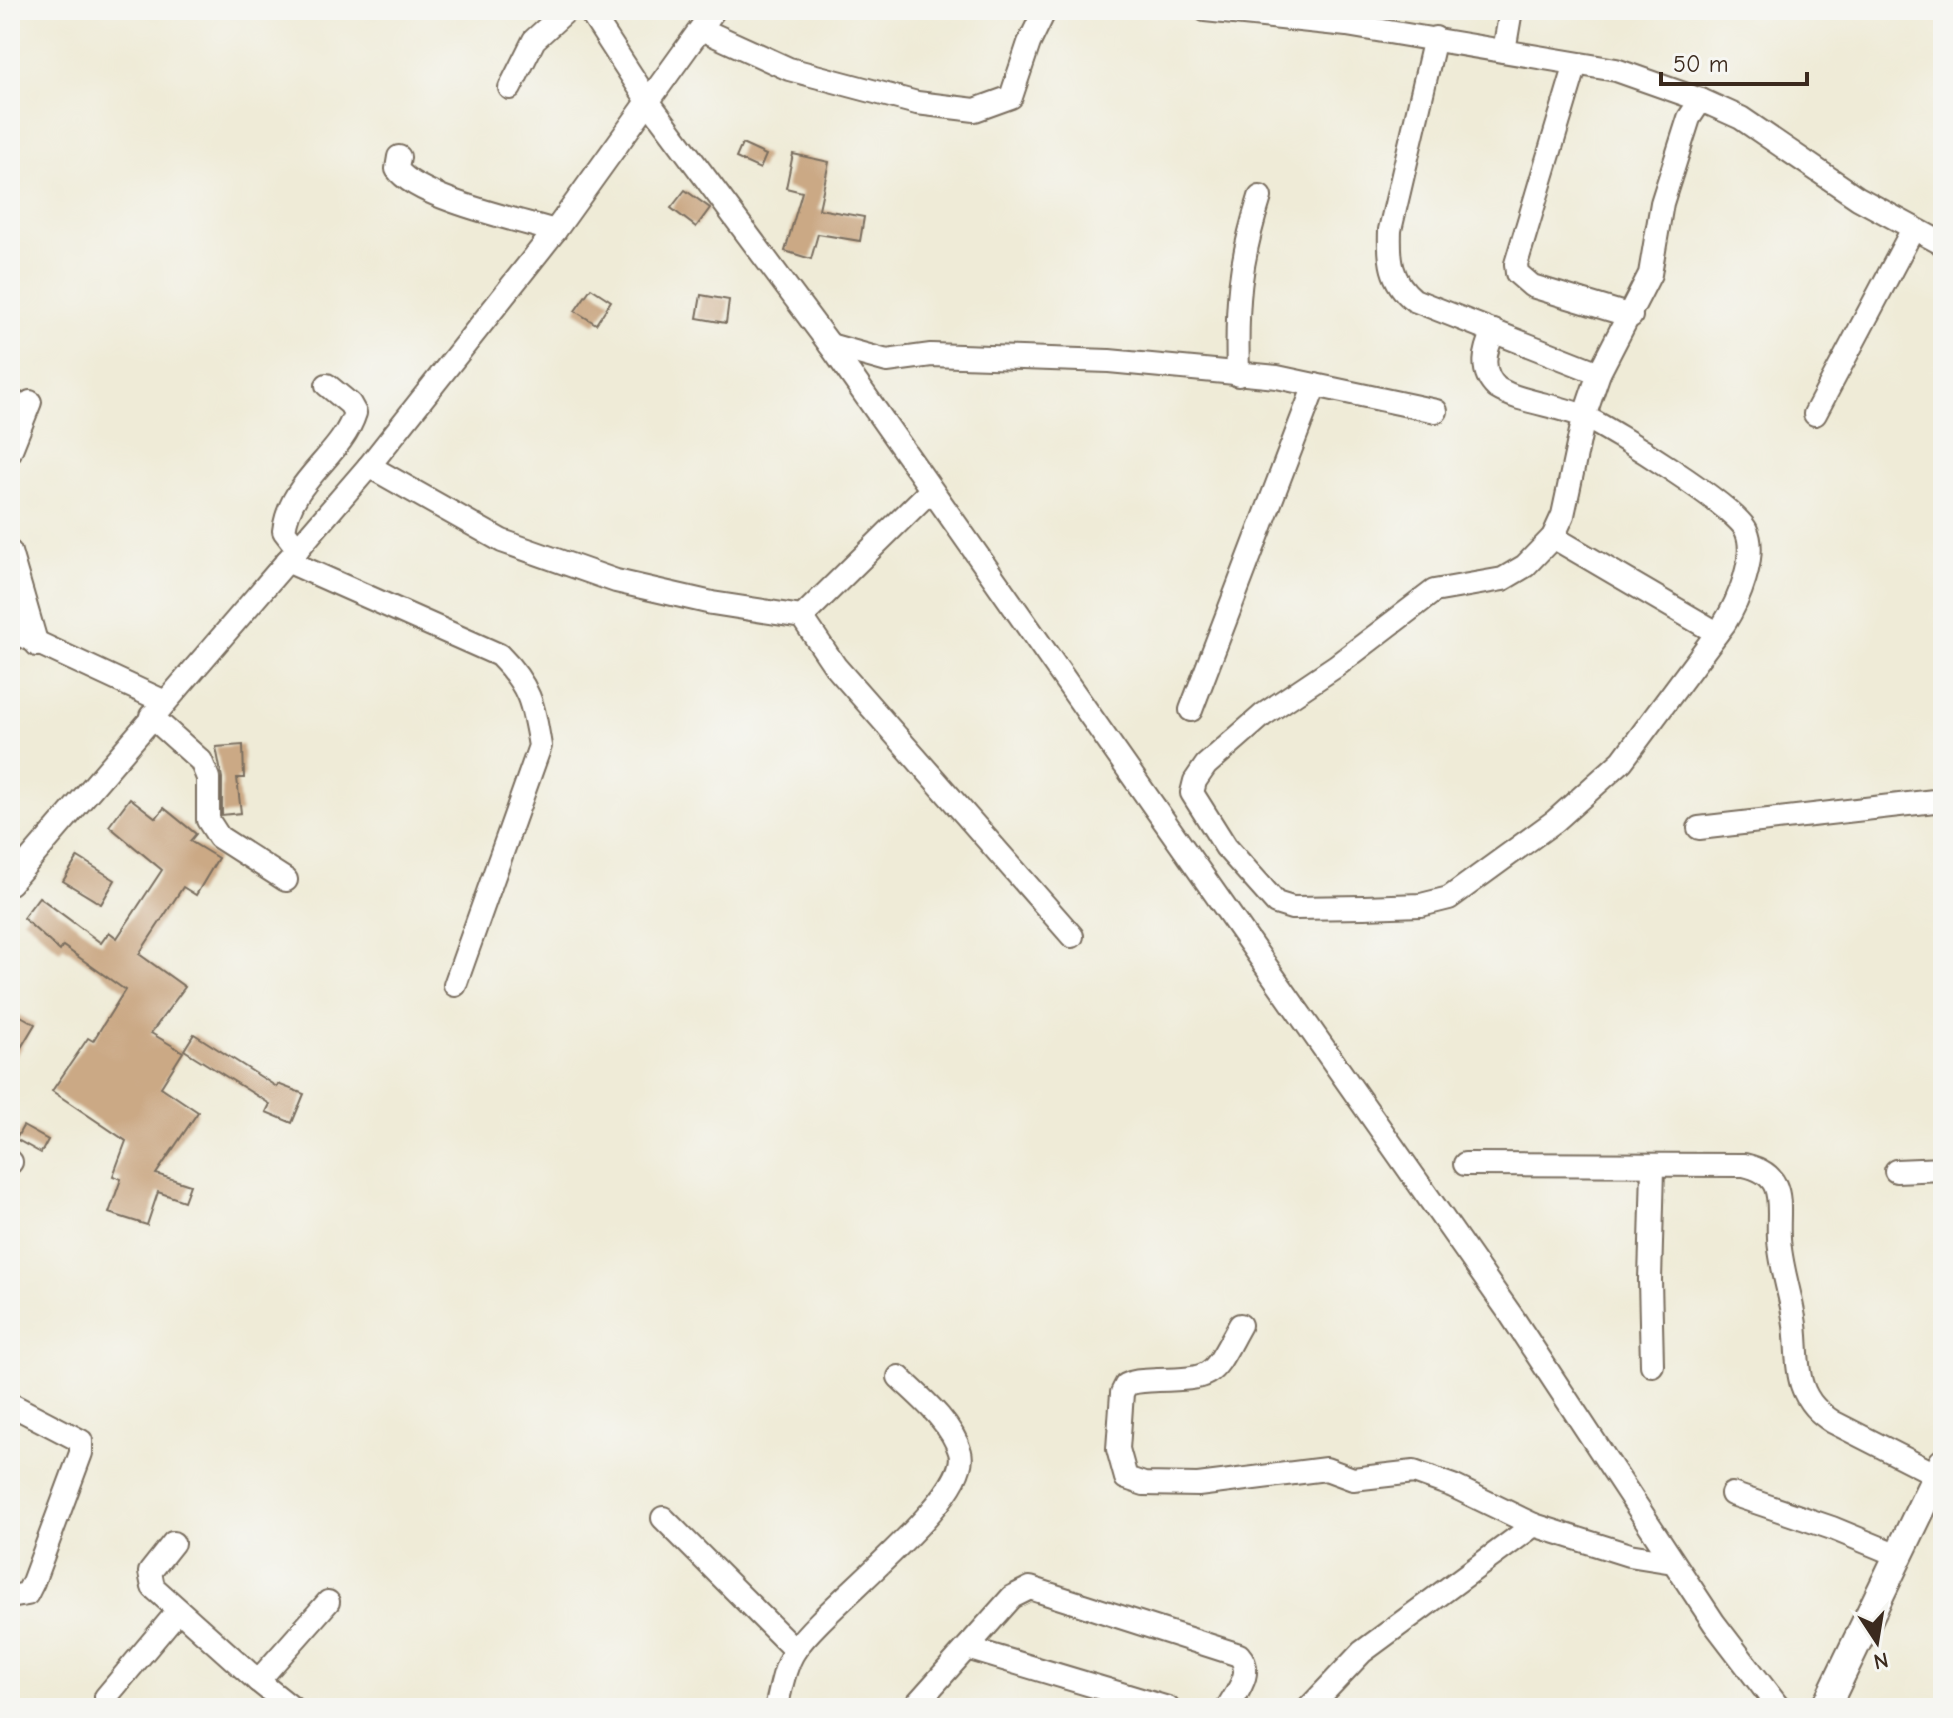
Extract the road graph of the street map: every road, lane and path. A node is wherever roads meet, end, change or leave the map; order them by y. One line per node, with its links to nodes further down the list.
1 (567, 10): 11 (street)
2 (589, 10): 13 (street)
3 (714, 10): 7 (street)
4 (1045, 10): 7 (street)
5 (1205, 10): 8 (street)
6 (1511, 10): 9 (street)
7 (701, 29): 13 (street)
8 (1435, 38): 9 (street); 20 (street)
9 (1504, 51): 10 (street)
10 (1576, 64): 12 (street); 19 (street)
11 (510, 88)
12 (1701, 100): 16 (street); 19 (street)
13 (648, 101): 17 (street); 21 (street)
14 (399, 157): 17 (street)
15 (1260, 197): 23 (street)
16 (1913, 229): 18 (street); 28 (street)
17 (555, 231): 31 (street)
18 (1943, 244)
19 (1631, 316): 22 (street)
20 (1494, 331): 22 (street); 29 (street)
21 (830, 345): 23 (street); 32 (street)
22 (1599, 373): 29 (street)
23 (1238, 375): 25 (street)
24 (327, 385): 35 (street)
25 (1315, 385): 27 (street); 41 (street)
26 (30, 402): 30 (street)
27 (1436, 411)
28 (1815, 414)
29 (1584, 417): 33 (street); 38 (street)
30 (10, 452)
31 (369, 466): 35 (street); 36 (street)
32 (931, 490): 36 (street); 62 (street)
33 (1553, 537): 38 (street); 38 (street)
34 (10, 552): 39 (street)
35 (293, 555): 40 (street); 47 (street)
36 (802, 617): 46 (street)
37 (10, 630): 39 (street)
38 (1717, 633)
39 (37, 645): 40 (street)
40 (157, 709): 44 (street); 45 (street)
41 (1191, 710)
42 (1943, 800): 43 (street)
43 (1699, 828)
44 (286, 880)
45 (10, 883)
46 (1072, 936)
47 (455, 985)
48 (1465, 1164): 49 (street)
49 (1653, 1168): 53 (street); 56 (street)
50 (1943, 1169): 51 (street)
51 (1896, 1171)
52 (1240, 1325): 59 (street)
53 (1652, 1365)
54 (899, 1377): 67 (street)
55 (10, 1404): 63 (street)
56 (1940, 1469): 61 (main road)
57 (1732, 1494): 61 (street)
58 (663, 1518): 67 (street)
59 (1534, 1525): 62 (street); 76 (street)
60 (173, 1543): 65 (street)
61 (1900, 1556): 70 (main road)
62 (1673, 1562): 77 (street)
63 (10, 1597)
64 (328, 1602): 68 (street)
65 (178, 1611): 68 (street); 69 (street)
66 (967, 1648): 73 (street); 74 (street); 75 (street)
67 (795, 1650): 72 (street)
68 (258, 1681): 71 (street)
69 (106, 1697)
70 (1831, 1704)
71 (292, 1708)
72 (776, 1708)
73 (913, 1708)
74 (1168, 1708)
75 (1228, 1708)
76 (1309, 1708)
77 (1779, 1708)

